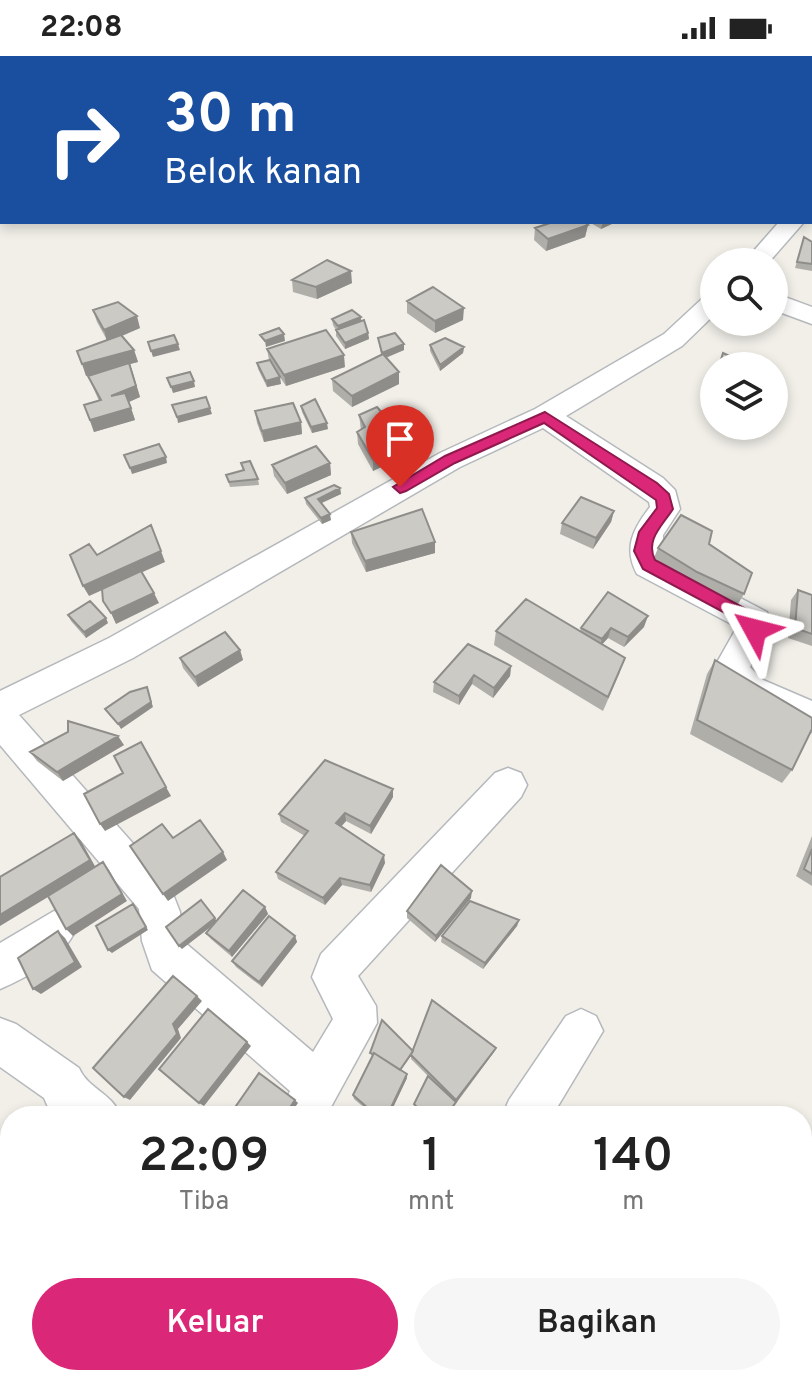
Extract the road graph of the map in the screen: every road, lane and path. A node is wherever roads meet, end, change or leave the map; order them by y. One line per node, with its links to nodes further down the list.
1 (790, 224): 2 (street)
2 (769, 248)
3 (788, 307): 5 (street)
4 (700, 314): 6 (street)
5 (812, 316)
6 (545, 416): 7 (street); 8 (street)
7 (0, 708)
8 (812, 717)
9 (0, 719): 15 (street)
10 (508, 785): 15 (street)
11 (54, 931): 12 (street)
12 (0, 968)
13 (581, 1031): 17 (street)
14 (0, 1040): 16 (street)
15 (310, 1101)
16 (67, 1106)
17 (532, 1106)

